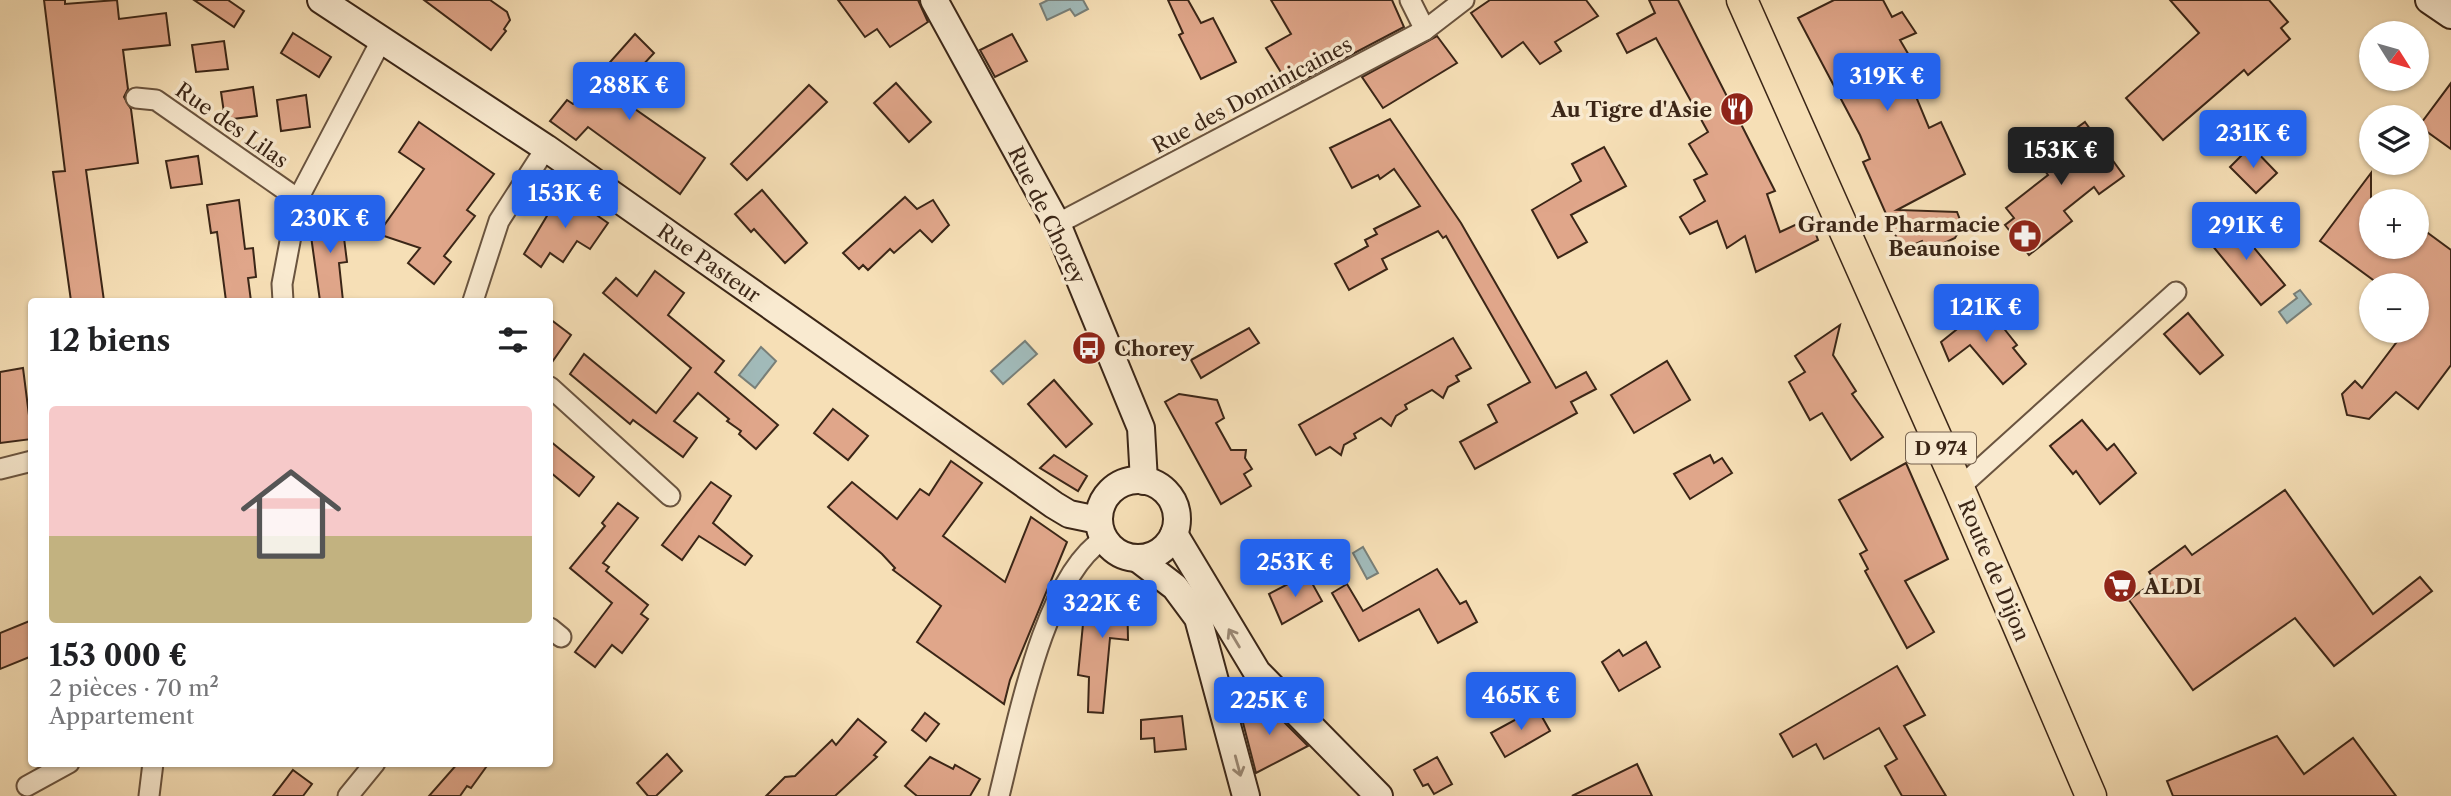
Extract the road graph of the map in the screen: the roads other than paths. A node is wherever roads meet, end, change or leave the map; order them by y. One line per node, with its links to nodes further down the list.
1 (321, 0): 9 (street, Rue Pasteur)
2 (934, 0): 13 (street, Rue de Chorey)
3 (1410, 0): 8 (street)
4 (1464, 0): 8 (street, Rue des Dominicaines)
5 (1742, 0): 21 (main road, Route de Dijon / D 974)
6 (2429, 0): 7 (street)
7 (2451, 15)
8 (1425, 30): 13 (street, Rue des Dominicaines)
9 (382, 40): 11 (street, Rue Pasteur); 12 (street, Rue des Lilas)
10 (136, 98): 12 (street, Rue des Lilas)
11 (546, 148): 16 (street); 23 (street, Rue Pasteur)
12 (298, 199): 15 (street, Rue des Lilas)
13 (1057, 224): 20 (street, Rue de Chorey)
14 (2176, 292): 21 (street)
15 (283, 298)
16 (474, 298)
17 (553, 390): 22 (street)
18 (28, 462): 19 (street)
19 (0, 469)
20 (1144, 481): 23 (street); 24 (street)
21 (1959, 488): 35 (main road, Route de Dijon / D 974)
22 (670, 496)
23 (1101, 530): 25 (street); 32 (street)
24 (1174, 534): 25 (street); 34 (street, one-way to 24)
25 (1137, 558): 33 (street, one-way to 33)
26 (62, 767): 29 (street)
27 (153, 767): 30 (street)
28 (372, 767): 31 (street)
29 (27, 786)
30 (149, 796)
31 (348, 796)
32 (999, 796)
33 (1246, 796)
34 (1379, 796)
35 (2091, 796)

